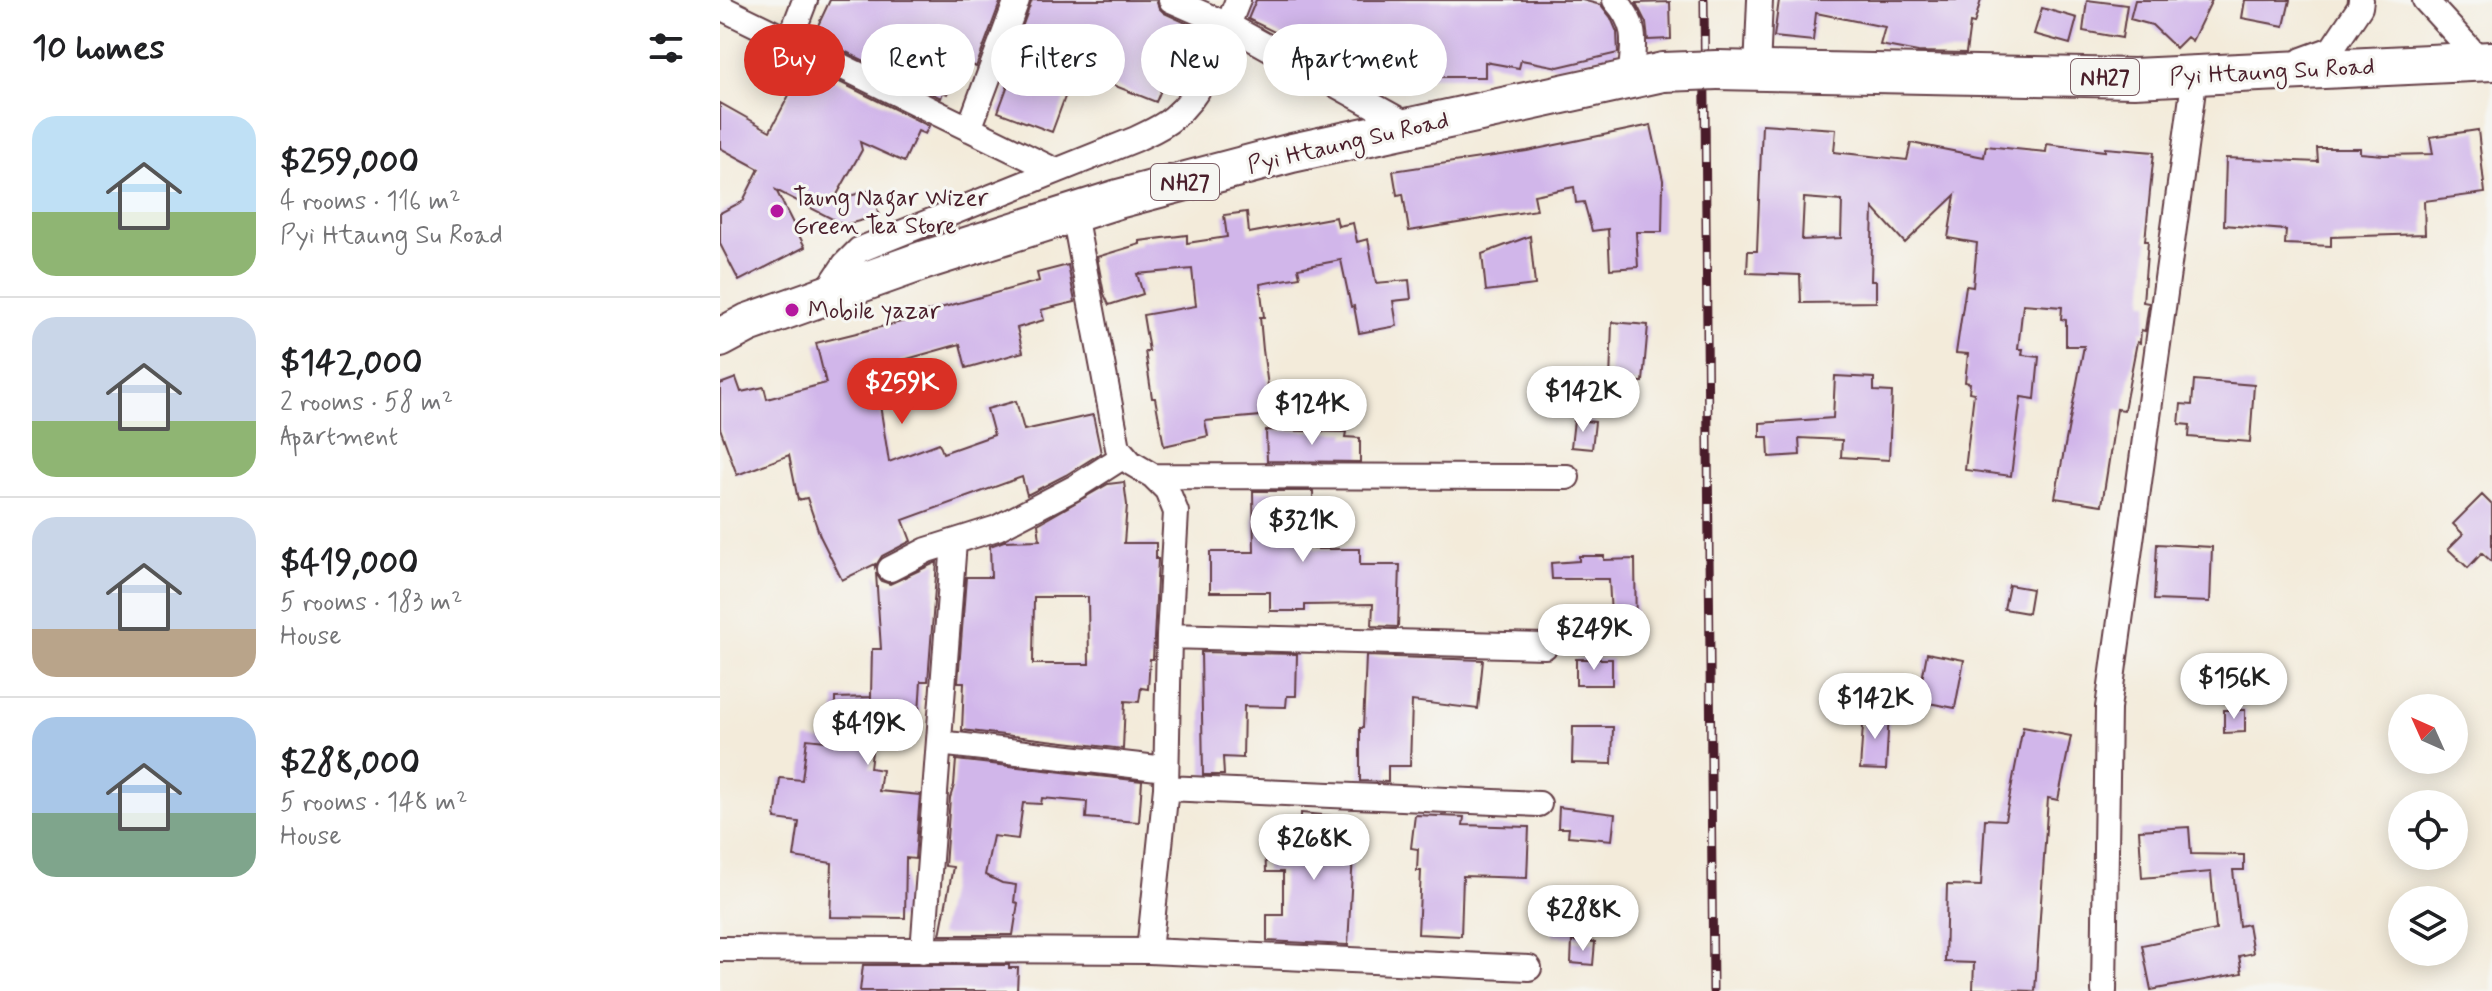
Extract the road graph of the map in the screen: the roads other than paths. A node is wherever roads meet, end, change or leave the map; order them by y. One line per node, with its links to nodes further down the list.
1 (805, 0): 11 (street)
2 (1017, 0): 23 (street)
3 (1171, 0): 12 (street)
4 (1238, 0): 13 (street)
5 (1615, 0): 20 (street)
6 (1760, 0): 17 (street)
7 (2361, 0): 18 (street)
8 (2425, 0): 15 (street)
9 (720, 7): 10 (street)
10 (754, 24)
11 (796, 24)
12 (1226, 24)
13 (1228, 24)
14 (1247, 36): 22 (street)
15 (2487, 61): 18 (highway, Pyi Htaung Su Road / NH27)
16 (845, 69): 23 (street)
17 (1757, 71): 19 (highway, Pyi Htaung Su Road / NH27); 20 (highway, Pyi Htaung Su Road / NH27, bridge)
18 (2270, 71): 19 (highway, Pyi Htaung Su Road / NH27)
19 (2195, 75): 42 (street)
20 (1646, 76): 22 (highway, Pyi Htaung Su Road / NH27)
21 (1195, 96): 24 (street)
22 (1410, 126): 25 (highway, Pyi Htaung Su Road / NH27)
23 (969, 129): 24 (street)
24 (1056, 171): 26 (street)
25 (1074, 214): 26 (highway, Pyi Htaung Su Road / NH27); 28 (street)
26 (825, 295): 27 (highway, Pyi Htaung Su Road / NH27)
27 (720, 338)
28 (1124, 456): 29 (street); 31 (street)
29 (1153, 476): 30 (street); 33 (street)
30 (1567, 477)
31 (954, 542): 32 (street); 35 (street)
32 (890, 569)
33 (1169, 636): 34 (street); 36 (street)
34 (1545, 646)
35 (939, 743): 36 (street); 39 (street)
36 (1166, 778): 37 (street); 40 (street)
37 (1539, 804)
38 (720, 949): 39 (street)
39 (923, 951): 40 (street)
40 (1149, 951): 41 (street)
41 (1529, 968)
42 (2104, 991)

